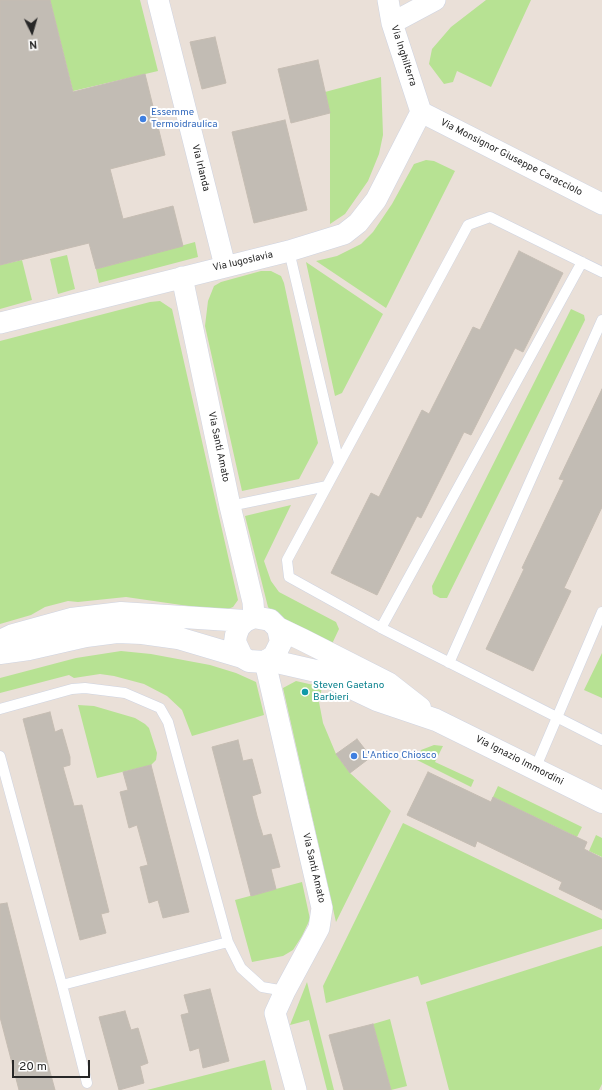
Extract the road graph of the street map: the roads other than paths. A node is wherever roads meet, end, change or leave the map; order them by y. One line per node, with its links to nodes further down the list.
1 (158, 0): 9 (street, Via Irlanda)
2 (388, 0): 4 (street, Via Inghilterra)
3 (435, 0): 4 (street)
4 (392, 23): 5 (street, Via Inghilterra)
5 (421, 112): 6 (street, Via Monsignor Giuseppe Caracciolo); 7 (street, Via Iugoslavia)
6 (602, 204)
7 (289, 251): 9 (street, Via Iugoslavia); 14 (lane)
8 (582, 262): 10 (lane); 14 (lane); 20 (lane)
9 (225, 266): 11 (street, Via Iugoslavia)
10 (602, 272)
11 (182, 277): 13 (street, Via Iugoslavia); 16 (street, Via Santi Amato)
12 (602, 320): 25 (lane)
13 (0, 323)
14 (339, 463): 15 (lane)
15 (327, 486): 16 (lane); 20 (lane)
16 (230, 506): 18 (street, Via Santi Amato)
17 (602, 612): 27 (lane)
18 (249, 619): 19 (street); 21 (street); 23 (street)
19 (278, 628): 24 (street); 28 (street)
20 (381, 628): 25 (lane)
21 (0, 641)
22 (0, 653): 23 (street)
23 (242, 657): 24 (street)
24 (266, 661): 28 (street); 35 (street, Via Santi Amato)
25 (449, 663): 27 (lane)
26 (0, 709): 33 (lane)
27 (557, 717): 29 (lane); 31 (lane)
28 (436, 720): 31 (street, Via Ignazio Immordini)
29 (602, 740)
30 (0, 756): 34 (lane)
31 (535, 769): 32 (street, Via Ignazio Immordini)
32 (602, 802)
33 (228, 942): 34 (lane); 35 (lane)
34 (62, 985): 36 (lane)
35 (285, 991): 37 (street, Via Santi Amato)
36 (87, 1083)
37 (296, 1090)

